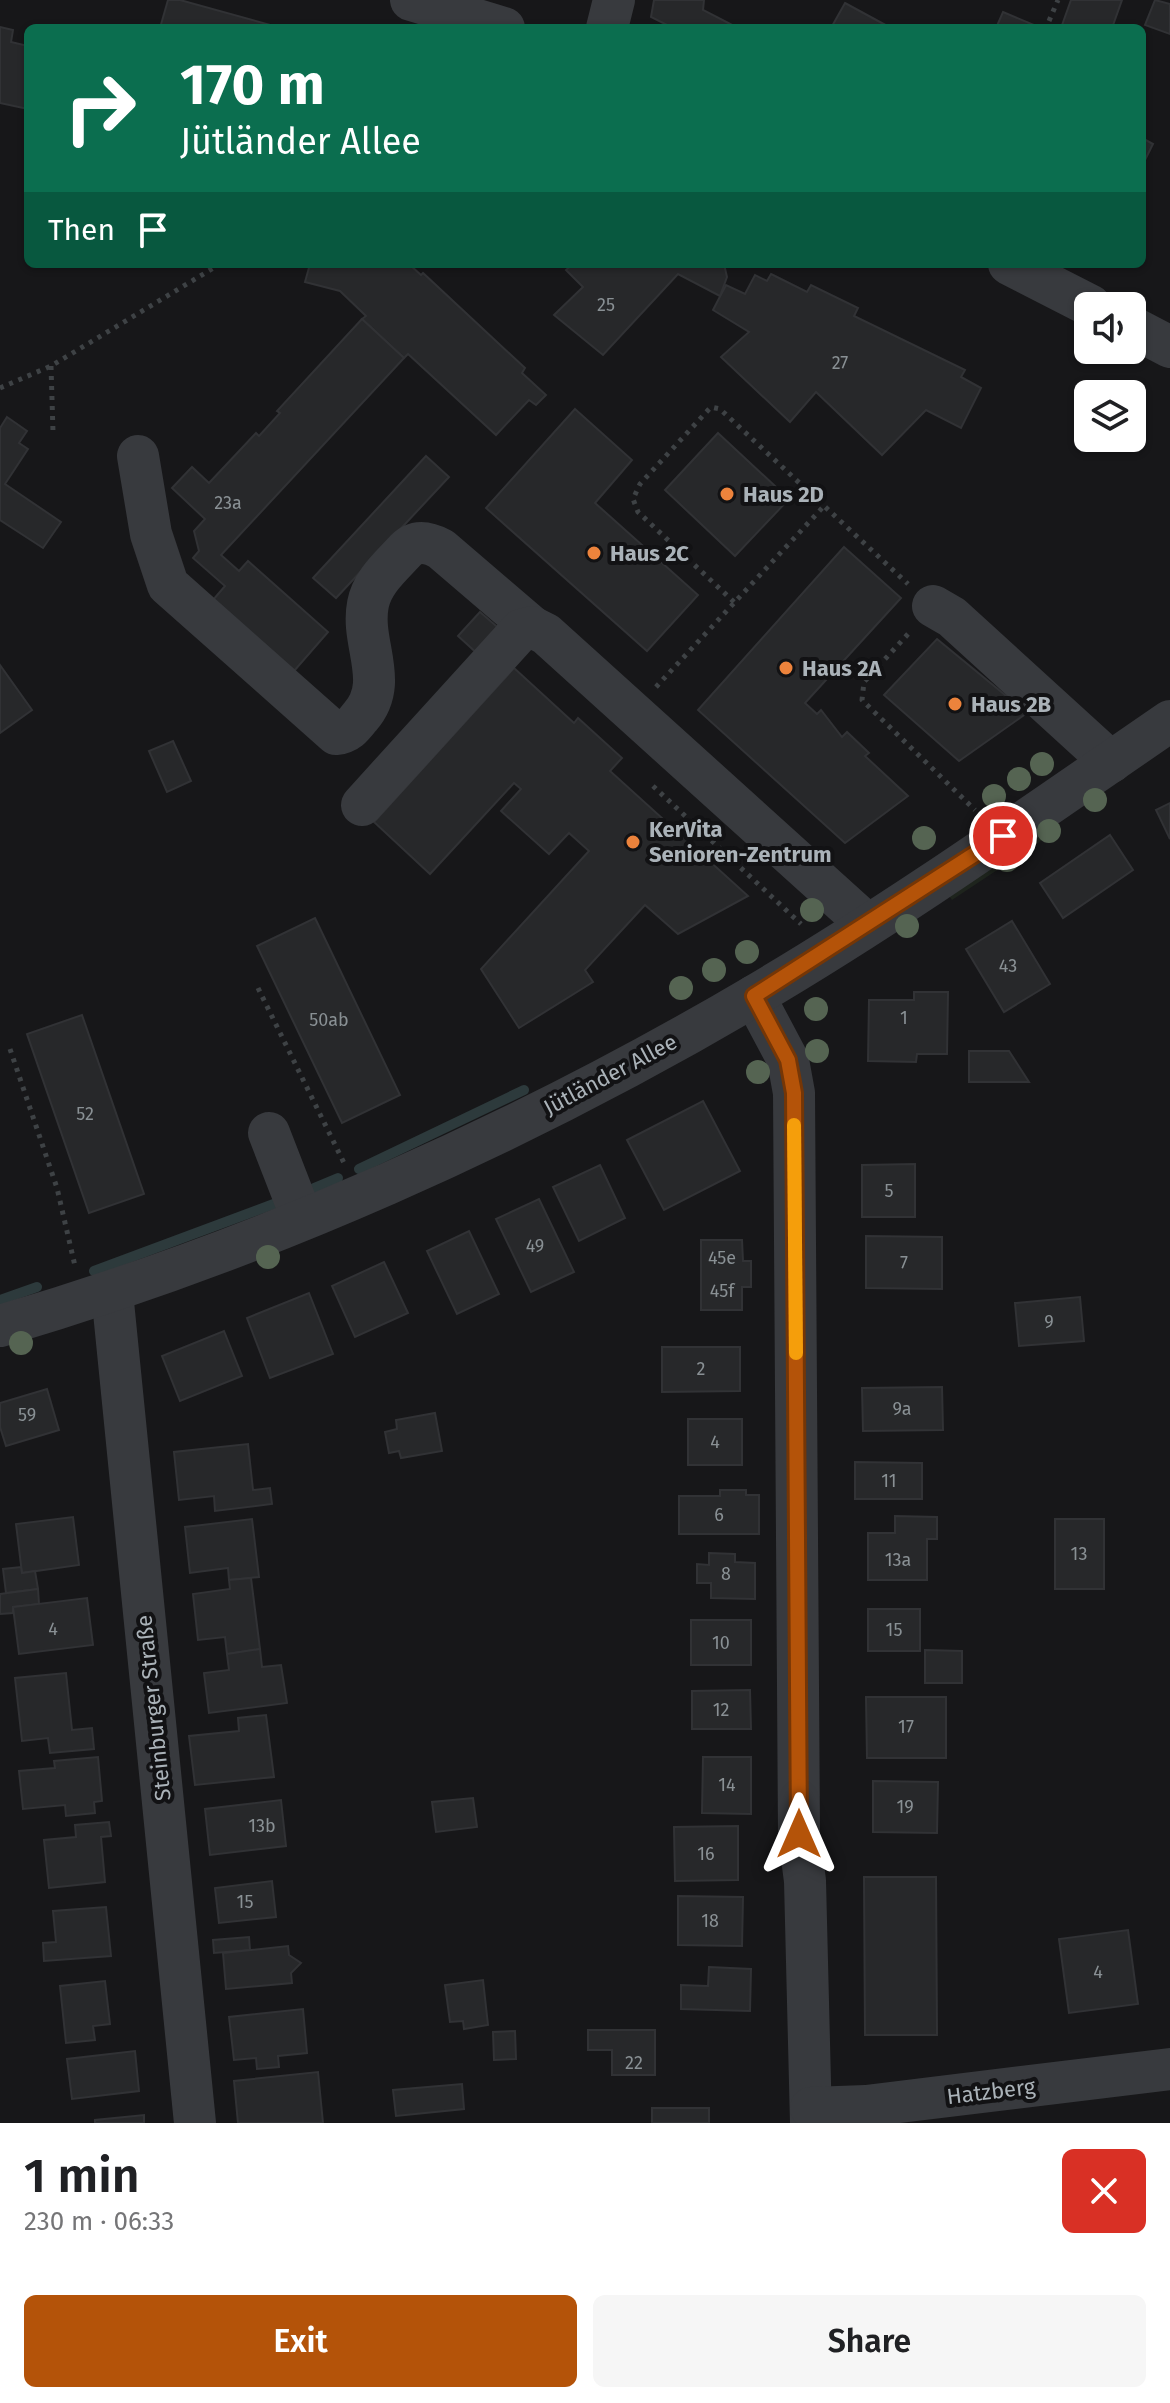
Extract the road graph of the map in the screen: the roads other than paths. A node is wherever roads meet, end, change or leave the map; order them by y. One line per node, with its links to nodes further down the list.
1 (411, 0): 3 (street)
2 (614, 0): 4 (street)
3 (491, 24)
4 (608, 24)
5 (1017, 268): 6 (street)
6 (1074, 297)
7 (1146, 334): 8 (street)
8 (1170, 347)
9 (138, 456): 11 (street)
10 (933, 606): 13 (street)
11 (532, 627): 14 (street); 15 (street)
12 (1170, 721): 13 (street, Jütländer Allee)
13 (1111, 762): 15 (street, Jütländer Allee)
14 (362, 805)
15 (868, 925): 16 (street, Jütländer Allee)
16 (754, 996): 18 (street, Jütländer Allee); 22 (street)
17 (269, 1133): 18 (street)
18 (302, 1218): 19 (street, Jütländer Allee)
19 (98, 1297): 20 (street, Jütländer Allee); 23 (street, Steinburger Straße)
20 (0, 1326)
21 (1170, 2069): 22 (street, Hatzberg)
22 (811, 2115)
23 (195, 2123)

